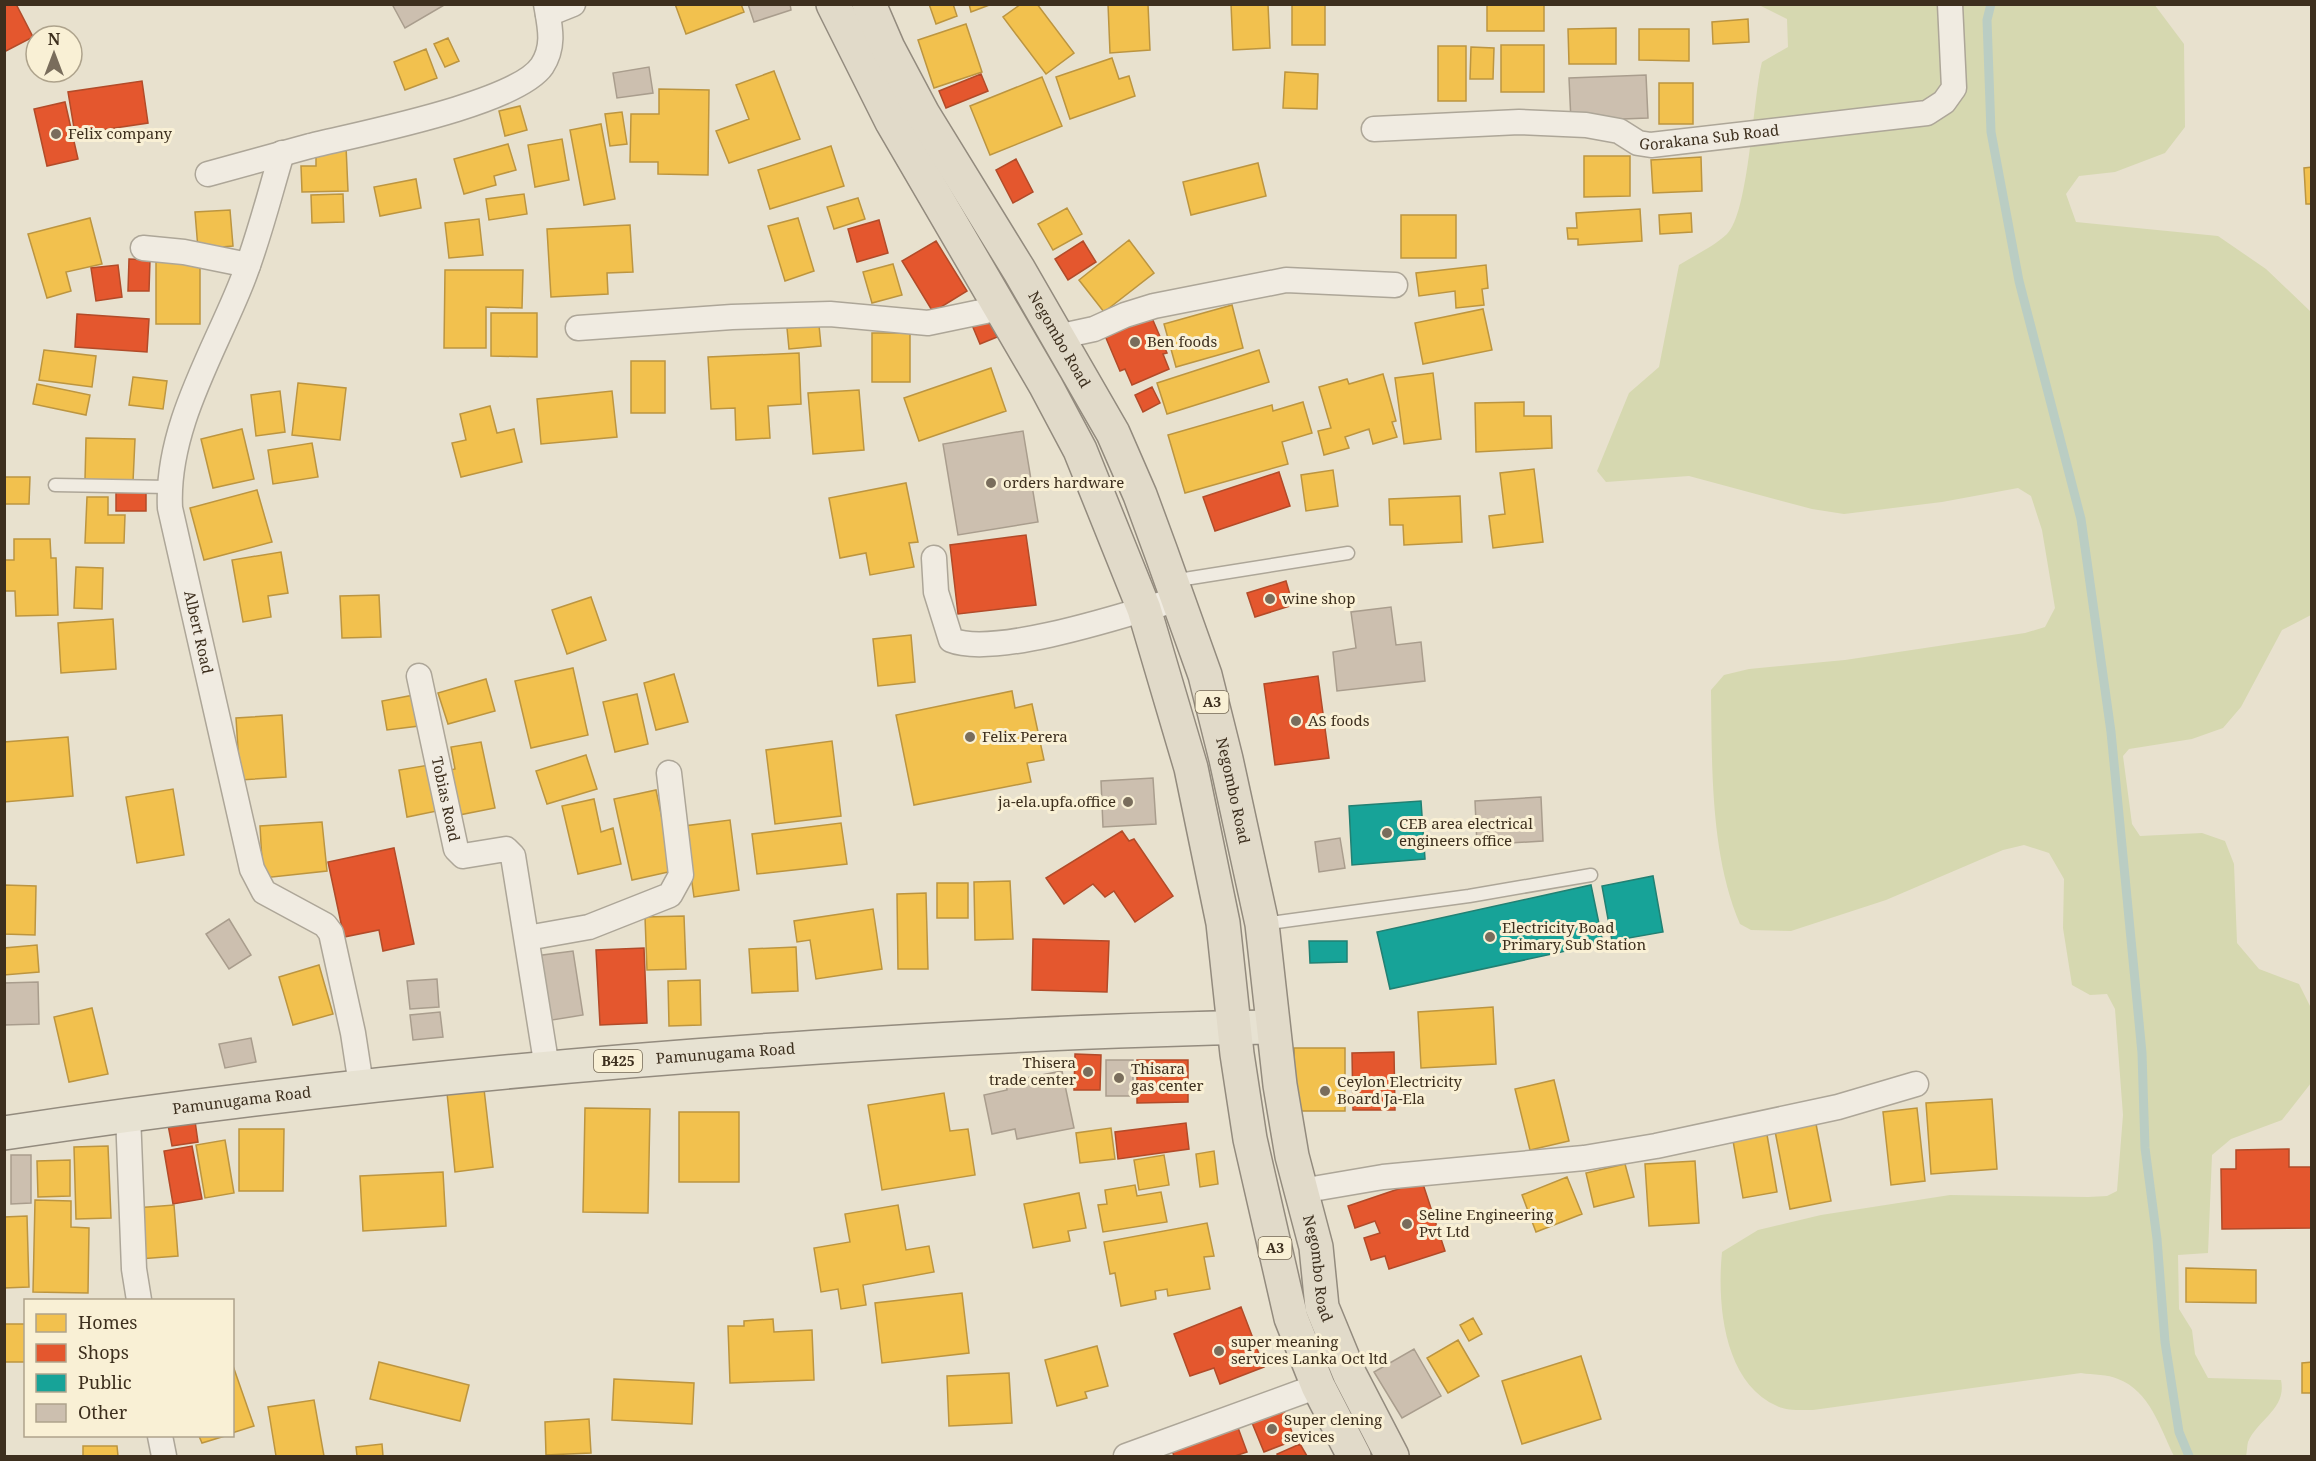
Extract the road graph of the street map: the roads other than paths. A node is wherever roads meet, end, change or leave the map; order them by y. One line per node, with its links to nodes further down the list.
1 (573, 4): 5 (street)
2 (833, 4): 12 (highway, A3)
3 (868, 4): 14 (highway, Negombo Road / A3)
4 (1950, 4): 6 (street, Gorakana Sub Road)
5 (547, 9): 7 (street)
6 (1374, 129)
7 (282, 153): 8 (street); 10 (street, Albert Road)
8 (208, 174)
9 (143, 248): 10 (street)
10 (248, 265): 16 (street, Albert Road)
11 (1395, 285): 14 (street)
12 (1000, 308): 13 (street); 20 (highway, A3)
13 (578, 328)
14 (1057, 337): 19 (highway, Negombo Road / A3)
15 (56, 485): 16 (lane)
16 (169, 487): 30 (street, Albert Road)
17 (1348, 553): 19 (lane)
18 (934, 558): 20 (street)
19 (1174, 590): 20 (street); 24 (highway, Negombo Road / A3)
20 (1144, 609): 26 (highway, A3)
21 (419, 676): 25 (street, Tobias Road)
22 (669, 773): 25 (street)
23 (1591, 875): 24 (lane)
24 (1262, 924): 27 (highway, Negombo Road / A3)
25 (527, 938): 28 (street, Tobias Road)
26 (1234, 1027): 27 (main road, Pamunugama Road); 28 (main road, Pamunugama Road / B425); 35 (highway, A3)
27 (1272, 1027): 33 (highway, Negombo Road / A3)
28 (547, 1068): 30 (main road, Pamunugama Road / B425)
29 (1916, 1084): 33 (street)
30 (361, 1085): 31 (main road, Pamunugama Road / B425)
31 (128, 1114): 32 (main road, Pamunugama Road / B425); 34 (street)
32 (4, 1133)
33 (1301, 1191): 40 (highway, Negombo Road / A3)
34 (139, 1299)
35 (1318, 1386): 38 (street); 39 (highway, A3)
36 (160, 1437): 37 (street)
37 (164, 1456)
38 (1126, 1456)
39 (1354, 1456)
40 (1392, 1456)

